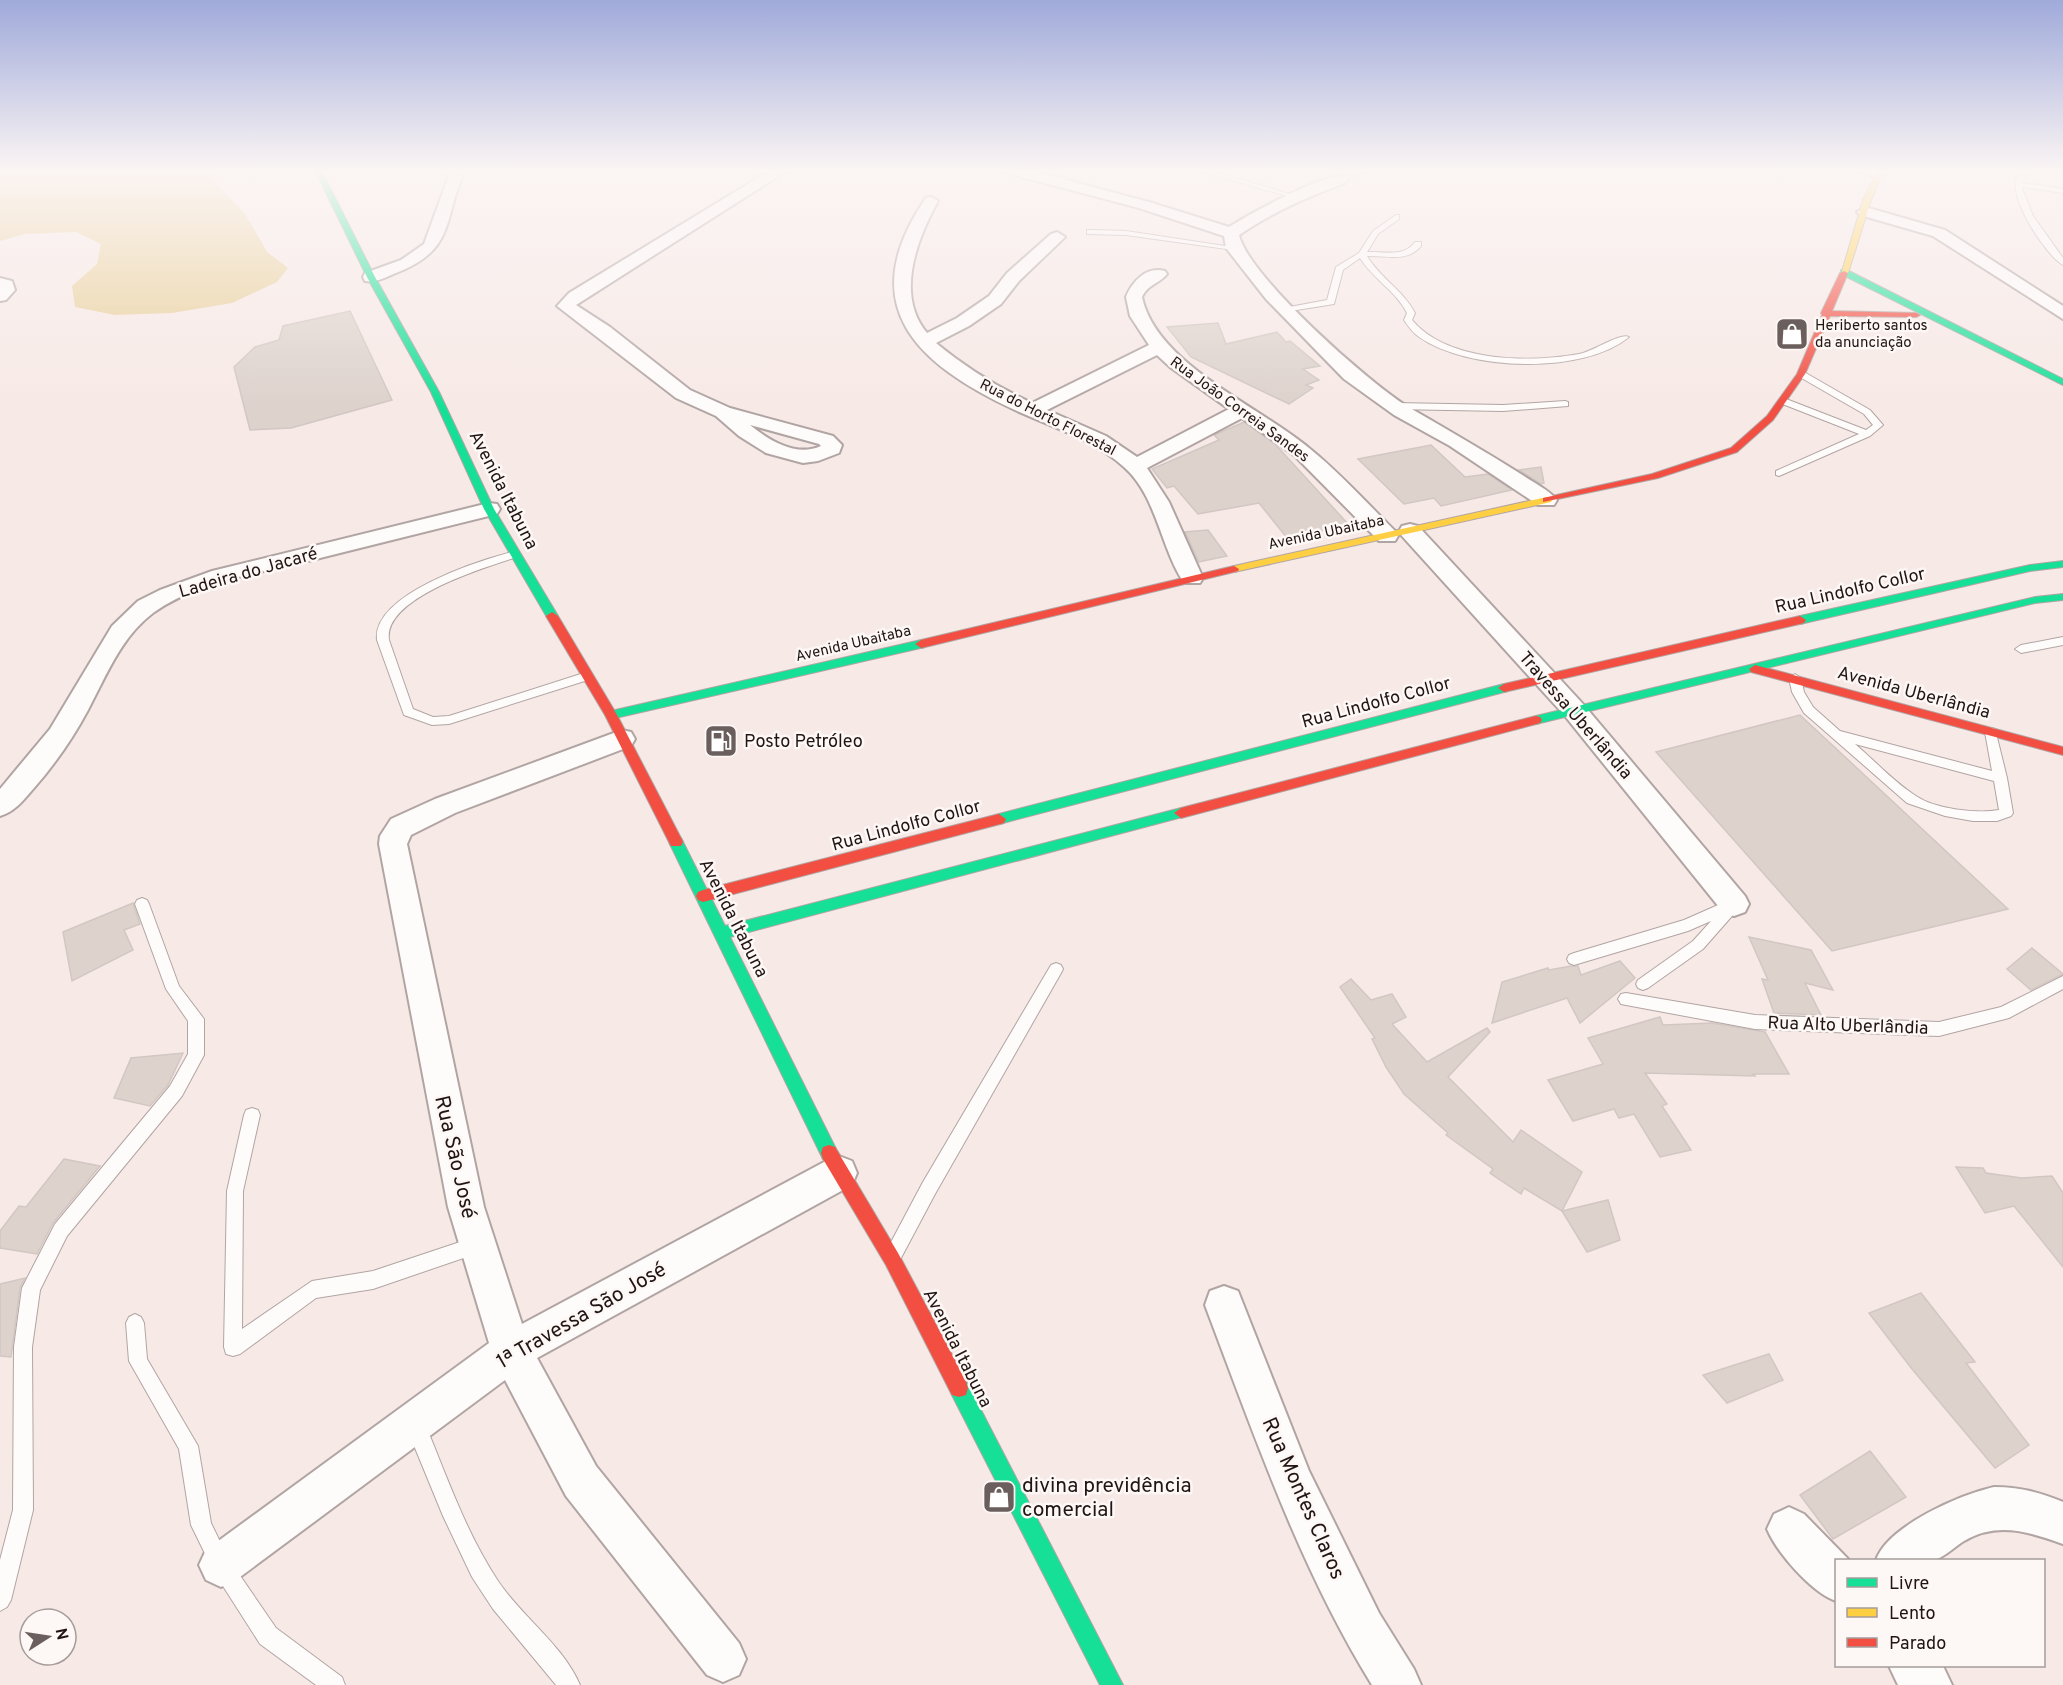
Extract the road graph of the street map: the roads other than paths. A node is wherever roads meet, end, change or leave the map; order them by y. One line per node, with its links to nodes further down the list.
1 (357, 249): 16 (main road, Avenida Itabuna)
2 (427, 249): 16 (street)
3 (652, 249): 31 (street)
4 (909, 249): 22 (street, Rua do Horto Florestal)
5 (1045, 249): 22 (street)
6 (1239, 249): 17 (street)
7 (1364, 249): 12 (lane)
8 (1415, 249): 12 (lane)
9 (1852, 249): 14 (main road, Avenida Ubaitaba)
10 (1963, 249): 19 (street)
11 (2051, 249): 13 (lane)
12 (1362, 254): 17 (lane); 21 (lane)
13 (2063, 263)
14 (1844, 272): 18 (main road, Avenida Ubaitaba); 20 (main road)
15 (1159, 273): 23 (street, Rua João Correia Sandes)
16 (371, 277): 36 (main road, Avenida Itabuna)
17 (1287, 310): 28 (street)
18 (1826, 313): 20 (main road); 24 (main road, Avenida Ubaitaba)
19 (2063, 314)
20 (1930, 317): 25 (main road)
21 (1625, 337)
22 (926, 341): 29 (street, Rua do Horto Florestal)
23 (1159, 347): 29 (street); 30 (street, Rua João Correia Sandes)
24 (1802, 374): 26 (main road, Avenida Ubaitaba); 32 (lane)
25 (2063, 382)
26 (1783, 401): 32 (lane); 35 (main road, Avenida Ubaitaba)
27 (1565, 404): 28 (lane)
28 (1394, 406): 35 (street)
29 (1032, 410): 33 (street, Rua do Horto Florestal)
30 (1243, 410): 33 (street); 37 (street, Rua João Correia Sandes)
31 (723, 412): 31 (street)
32 (1867, 434): 34 (lane)
33 (1135, 465): 40 (street, Rua do Horto Florestal)
34 (1779, 473)
35 (1546, 500): 37 (main road, Avenida Ubaitaba)
36 (489, 509): 38 (main road, Avenida Itabuna); 54 (street, Ladeira do Jacaré)
37 (1399, 533): 40 (main road, Avenida Ubaitaba); 46 (street, Travessa Uberlândia)
38 (516, 554): 45 (main road, Avenida Itabuna); 45 (lane)
39 (2063, 564): 46 (main road, Rua Lindolfo Collor)
40 (1191, 578): 49 (main road, Avenida Ubaitaba)
41 (2063, 597): 44 (main road)
42 (2063, 641): 43 (lane)
43 (2021, 649)
44 (1755, 669): 47 (main road, Avenida Uberlândia); 48 (main road)
45 (587, 676): 49 (main road, Avenida Itabuna)
46 (1545, 677): 48 (street, Travessa Uberlândia); 55 (main road, Rua Lindolfo Collor)
47 (1795, 678): 50 (main road, Avenida Uberlândia); 51 (lane)
48 (1574, 710): 57 (street, Travessa Uberlândia); 58 (main road)
49 (617, 727): 55 (main road, Avenida Itabuna); 66 (street, Rua São José)
50 (1991, 732): 52 (main road, Avenida Uberlândia); 53 (lane)
51 (1834, 733): 53 (lane); 53 (lane)
52 (2063, 751)
53 (2001, 778)
54 (0, 806)
55 (703, 896): 58 (main road, Avenida Itabuna)
56 (142, 904): 77 (lane)
57 (1733, 906): 59 (lane); 62 (lane)
58 (722, 933): 65 (main road, Avenida Itabuna)
59 (1574, 959)
60 (1056, 969): 67 (lane)
61 (2063, 982): 63 (lane, Rua Alto Uberlândia)
62 (1643, 984)
63 (1626, 999)
64 (252, 1115): 66 (lane)
65 (838, 1173): 67 (main road, Avenida Itabuna); 70 (street, 1ª Travessa São José)
66 (478, 1245): 70 (street, Rua São José)
67 (892, 1259): 82 (main road, Avenida Itabuna)
68 (1224, 1305): 83 (street, Rua Montes Claros)
69 (135, 1323): 75 (lane)
70 (510, 1351): 71 (street, 1ª Travessa São José); 78 (street, Rua São José)
71 (415, 1421): 75 (street, 1ª Travessa São José); 81 (lane)
72 (2063, 1523): 74 (street)
73 (1789, 1529): 76 (street)
74 (1899, 1559)
75 (221, 1565): 80 (lane)
76 (1835, 1578)
77 (0, 1600)
78 (723, 1659)
79 (1914, 1667): 84 (street)
80 (334, 1685)
81 (569, 1685)
82 (1112, 1685)
83 (1398, 1685)
84 (1929, 1685)

